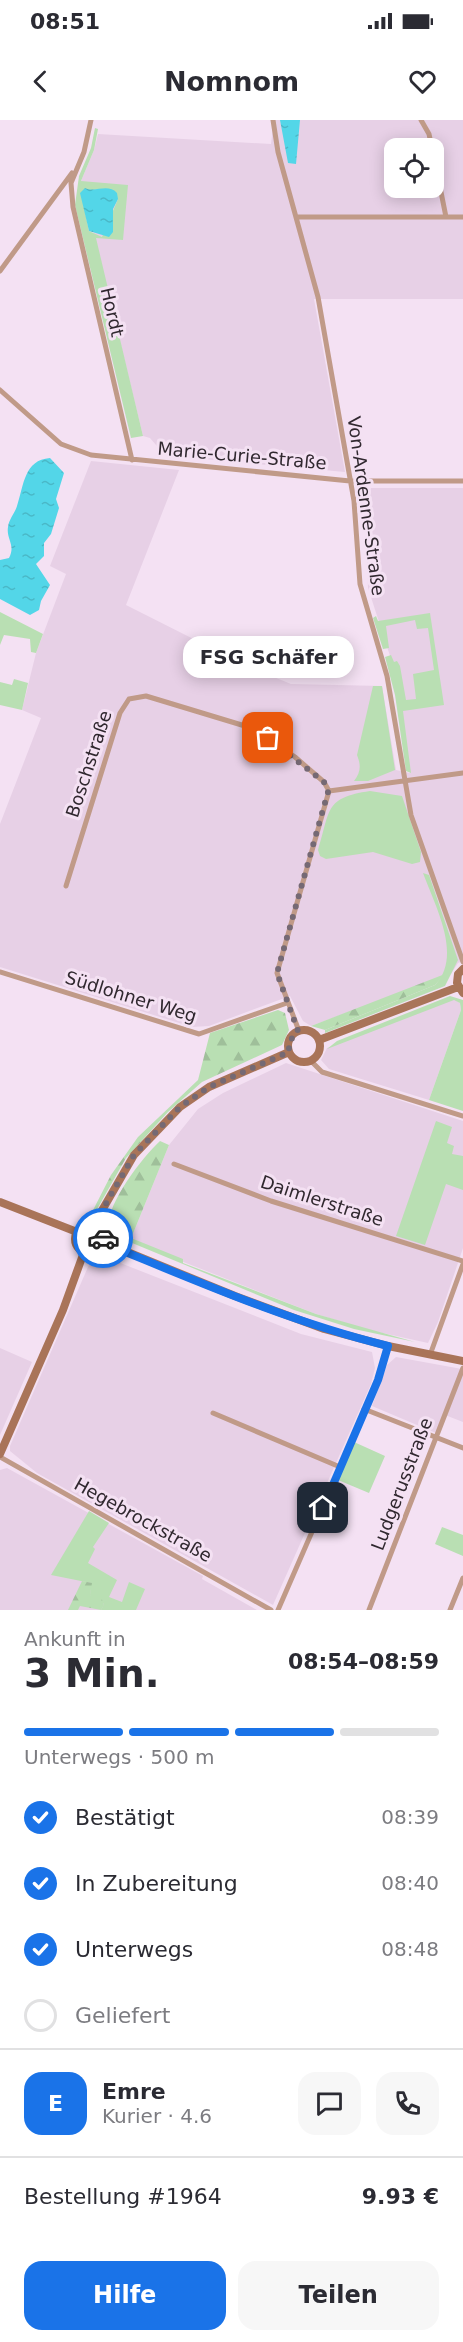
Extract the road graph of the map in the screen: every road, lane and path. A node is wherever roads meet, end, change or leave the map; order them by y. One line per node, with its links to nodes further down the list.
1 (91, 120): 5 (street, Hordt)
2 (273, 120): 7 (street, Von-Ardenne-Straße)
3 (421, 120): 4 (street)
4 (430, 138)
5 (75, 170): 10 (street, Hordt); 12 (street, Hordt)
6 (442, 198): 8 (street)
7 (297, 217): 8 (street); 13 (street, Von-Ardenne-Straße)
8 (446, 217): 9 (street)
9 (463, 217)
10 (0, 271)
11 (0, 390): 12 (street, Marie-Curie-Straße)
12 (132, 460): 13 (street, Marie-Curie-Straße)
13 (350, 481): 14 (street); 16 (street, Von-Ardenne-Straße)
14 (463, 481)
15 (463, 773): 16 (street)
16 (405, 783): 17 (street); 19 (street, Von-Ardenne-Straße)
17 (328, 792): 18 (street, Boschstraße); 23 (street)
18 (66, 886)
19 (463, 962)
20 (463, 969): 22 (street)
21 (0, 972): 23 (street, Südlohner Weg)
22 (461, 990): 25 (street)
23 (287, 1003): 24 (street)
24 (298, 1031): 25 (street); 26 (street)
25 (319, 1040): 27 (street)
26 (289, 1052): 27 (street); 31 (street)
27 (311, 1061): 28 (street)
28 (463, 1116)
29 (174, 1164): 35 (street, Daimlerstraße)
30 (0, 1202): 32 (street)
31 (93, 1226): 32 (street); 33 (street)
32 (77, 1232): 34 (street)
33 (103, 1242): 34 (street); 37 (street)
34 (84, 1252): 45 (street)
35 (463, 1262): 36 (street)
36 (462, 1271): 38 (street)
37 (388, 1346): 38 (street); 41 (street)
38 (430, 1355): 39 (street)
39 (463, 1361)
40 (463, 1368): 43 (street, Ludgerusstraße)
41 (364, 1410): 43 (street); 46 (street)
42 (213, 1413): 46 (street)
43 (437, 1438): 44 (street); 50 (street, Ludgerusstraße)
44 (463, 1448)
45 (0, 1455): 48 (street, Hegebrockstraße)
46 (340, 1467): 49 (street)
47 (463, 1578): 51 (street)
48 (271, 1610)
49 (278, 1610)
50 (369, 1610)
51 (450, 1610)

